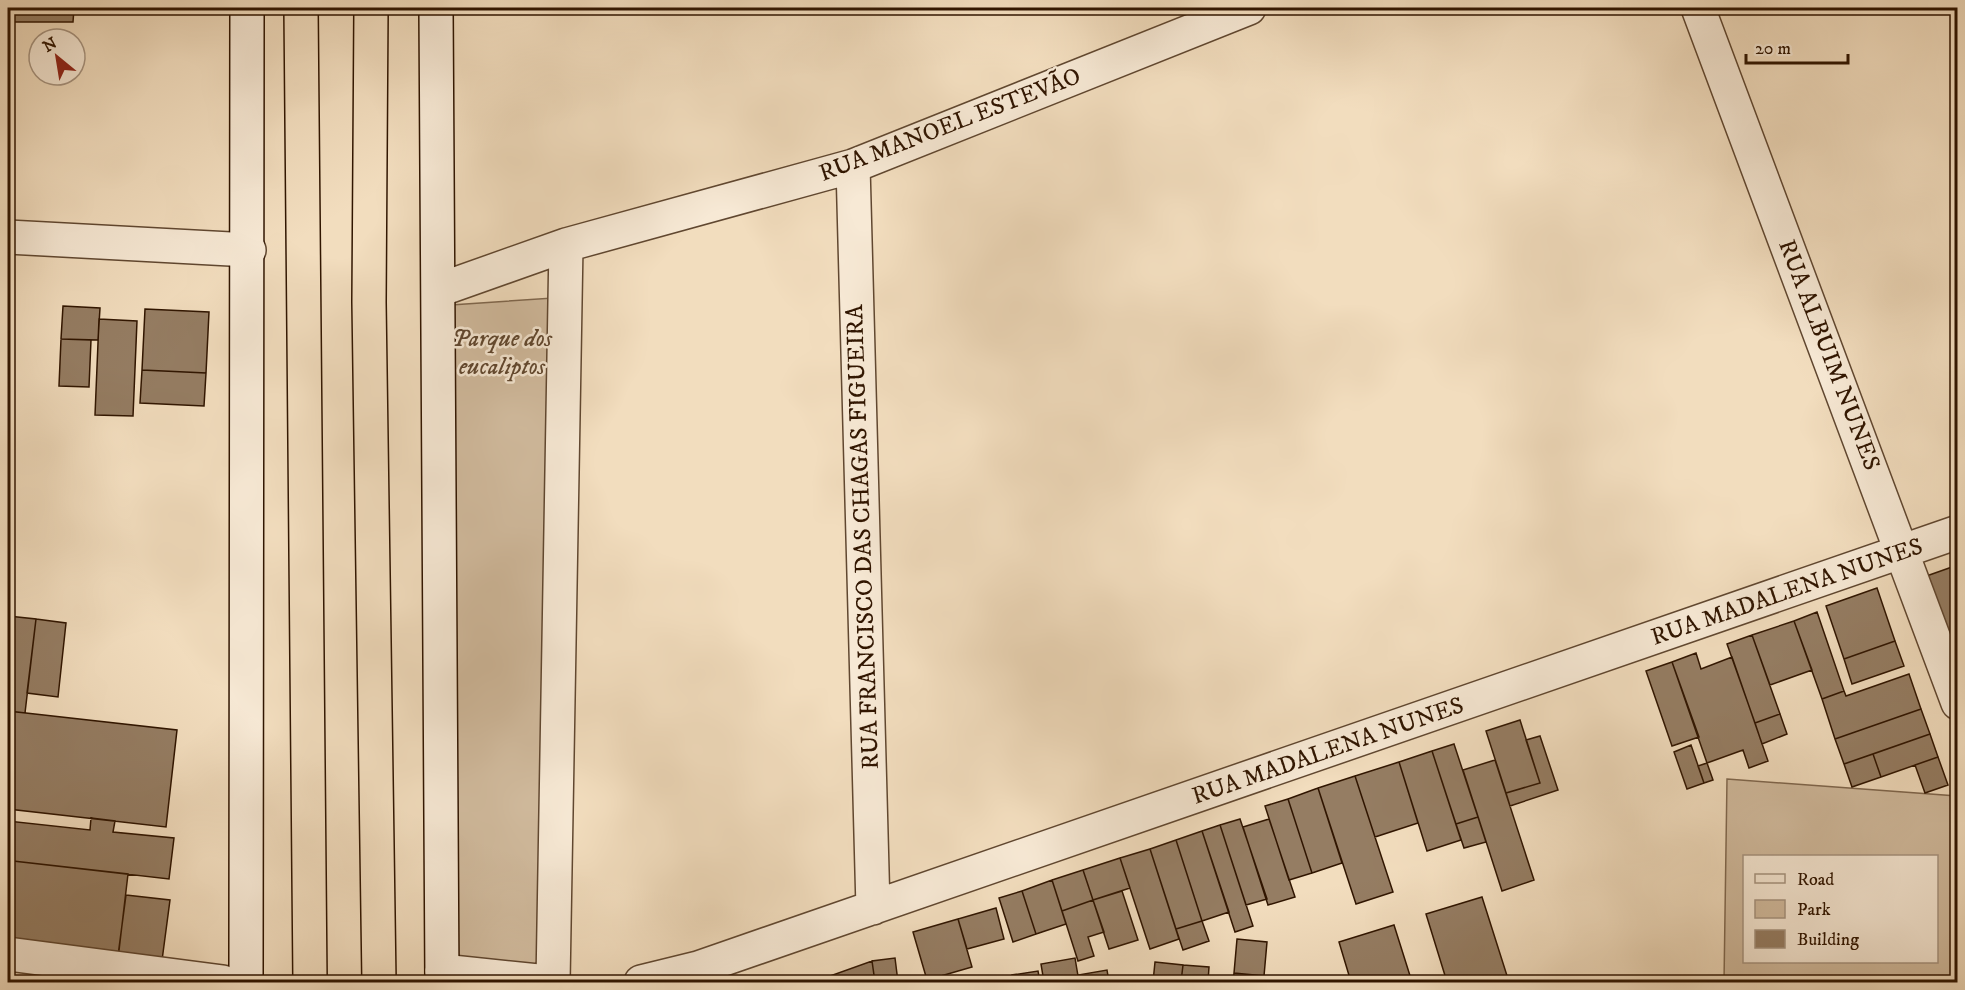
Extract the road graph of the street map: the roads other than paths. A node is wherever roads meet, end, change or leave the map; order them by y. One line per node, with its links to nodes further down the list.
1 (247, 8): 10 (street)
2 (301, 8): 21 (highway)
3 (371, 8): 22 (highway)
4 (436, 8): 11 (street)
5 (1250, 8): 7 (street, RUA MANOEL ESTEVÃO)
6 (1698, 8): 13 (street, RUA ALBUIM NUNES)
7 (853, 166): 9 (street, RUA MANOEL ESTEVÃO); 15 (street, RUA FRANCISCO DAS CHAGAS FIGUEIRA)
8 (8, 237): 10 (street)
9 (566, 245): 11 (street, RUA MANOEL ESTEVÃO); 24 (street)
10 (249, 250): 20 (street)
11 (439, 290): 18 (street)
12 (1958, 532): 13 (street, RUA MADALENA NUNES)
13 (1903, 552): 14 (street, RUA ALBUIM NUNES); 15 (street, RUA MADALENA NUNES)
14 (1958, 703)
15 (873, 908): 17 (street, RUA MADALENA NUNES)
16 (8, 954): 19 (street)
17 (695, 975): 25 (street, RUA MADALENA NUNES)
18 (442, 977): 23 (street)
19 (223, 982)
20 (246, 982)
21 (310, 982)
22 (379, 982)
23 (548, 982)
24 (553, 982)
25 (641, 982)

